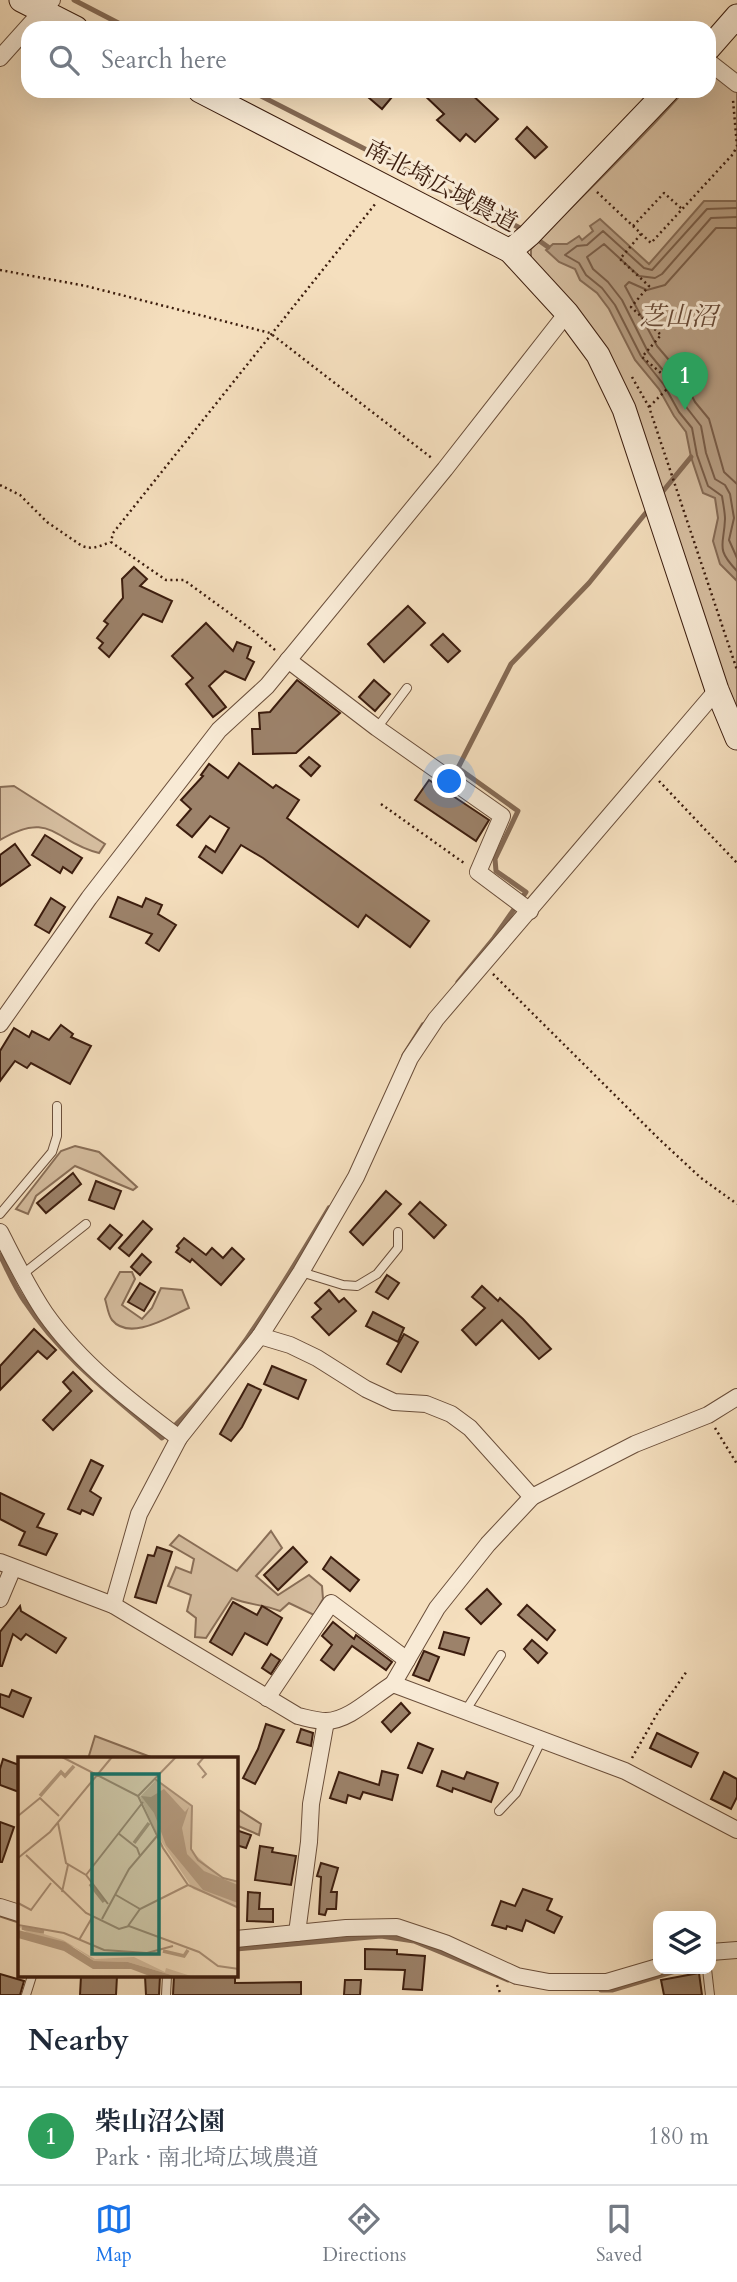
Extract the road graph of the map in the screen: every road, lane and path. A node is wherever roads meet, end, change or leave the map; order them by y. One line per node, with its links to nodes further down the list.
1 (21, 0): 2 (street)
2 (47, 5): 4 (street); 5 (street)
3 (737, 16): 7 (street)
4 (33, 21)
5 (67, 21)
6 (21, 34): 8 (street)
7 (716, 39)
8 (0, 58)
9 (716, 70): 10 (street)
10 (735, 90): 15 (path)
11 (214, 98): 13 (street, 南北埼広域農道)
12 (660, 98): 18 (street)
13 (389, 187): 18 (street, 南北埼広域農道); 21 (path)
14 (596, 191): 16 (path)
15 (682, 209): 16 (path); 17 (path)
16 (633, 226): 17 (path)
17 (641, 233): 22 (path)
18 (510, 251): 20 (street, 南北埼広域農道)
19 (0, 270): 21 (path)
20 (567, 313): 23 (street); 28 (street, 南北埼広域農道)
21 (270, 333): 23 (path); 25 (path)
22 (649, 407)
23 (445, 469): 26 (street)
24 (0, 485): 25 (path)
25 (111, 542): 26 (path)
26 (288, 660): 29 (street); 37 (street)
27 (407, 688): 29 (lane)
28 (718, 690): 30 (street, 南北埼広域農道); 31 (street)
29 (377, 729): 34 (street)
30 (737, 738)
31 (649, 771): 33 (path); 35 (street)
32 (381, 804): 34 (path)
33 (737, 863)
34 (478, 872): 35 (street)
35 (530, 911): 36 (street)
36 (483, 965): 39 (path); 44 (street)
37 (0, 1024)
38 (57, 1106): 40 (lane)
39 (737, 1203)
40 (0, 1214)
41 (86, 1224): 45 (lane)
42 (0, 1232): 45 (street)
43 (398, 1232): 44 (lane)
44 (301, 1272): 46 (street)
45 (23, 1274): 49 (street)
46 (260, 1336): 49 (street); 51 (street)
47 (737, 1397): 48 (street)
48 (708, 1415): 50 (path); 51 (street)
49 (179, 1438): 54 (street)
50 (737, 1464)
51 (531, 1497): 56 (street)
52 (6, 1565): 53 (street); 54 (street)
53 (0, 1599)
54 (113, 1605): 59 (street)
55 (501, 1655): 60 (lane)
56 (407, 1660): 58 (street); 59 (street)
57 (687, 1671): 63 (path)
58 (393, 1684): 60 (street); 61 (street)
59 (267, 1698): 61 (street)
60 (466, 1710): 62 (street)
61 (326, 1721): 68 (street)
62 (542, 1738): 63 (street); 64 (lane)
63 (625, 1770): 65 (street)
64 (499, 1811)
65 (737, 1830)
66 (0, 1908): 67 (street)
67 (18, 1913)
68 (297, 1933): 69 (street); 72 (street)
69 (238, 1939)
70 (737, 1950): 71 (street)
71 (716, 1952)
72 (653, 1968)
73 (708, 1974): 76 (lane)
74 (31, 1978): 75 (lane)
75 (26, 1995)
76 (710, 1995)

